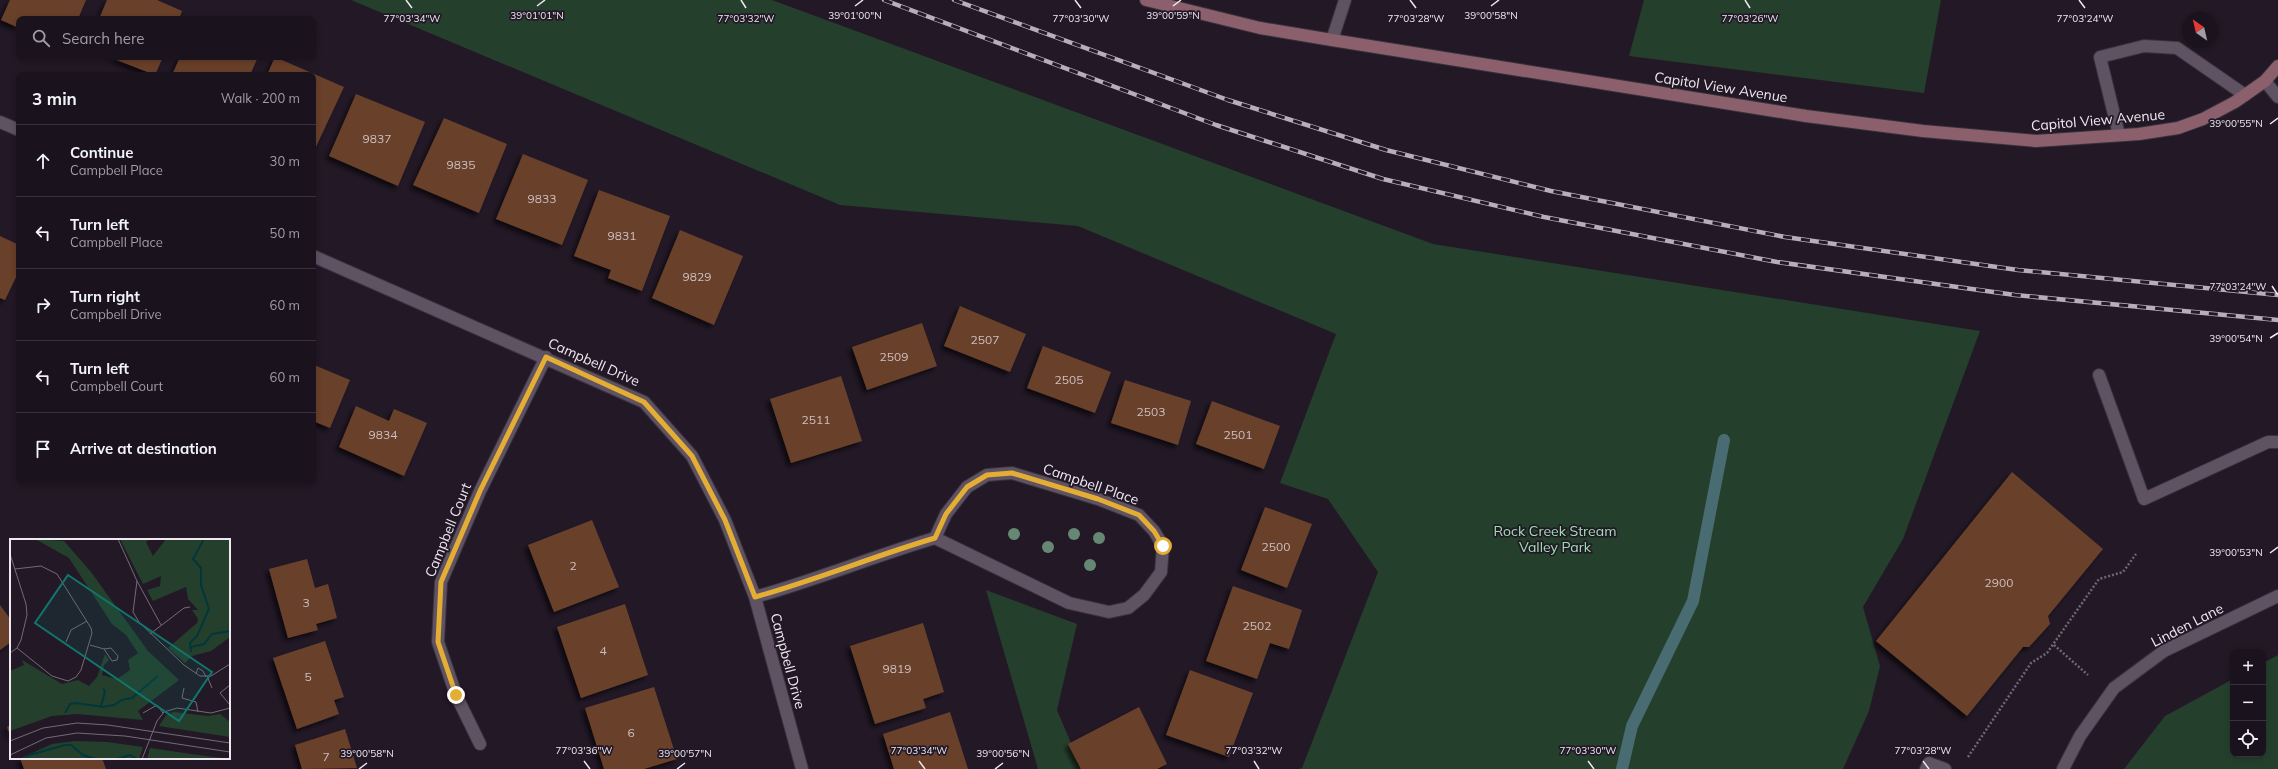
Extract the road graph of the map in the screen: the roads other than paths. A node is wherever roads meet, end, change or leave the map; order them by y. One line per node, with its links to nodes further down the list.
1 (1146, 0): 3 (main road, Capitol View Avenue)
2 (1345, 0): 3 (street)
3 (1332, 40): 10 (main road, Capitol View Avenue)
4 (2278, 66): 5 (main road, Capitol View Avenue)
5 (2265, 81): 6 (main road, Capitol View Avenue); 7 (street)
6 (2245, 95): 10 (main road, Capitol View Avenue); 10 (street)
7 (2278, 97)
8 (0, 122): 9 (street)
9 (16, 129)
10 (2119, 136)
11 (316, 257): 12 (street, Campbell Drive)
12 (546, 357): 17 (street, Campbell Drive); 18 (street, Campbell Court)
13 (2099, 375): 14 (street)
14 (2278, 442)
15 (935, 538): 15 (street, Campbell Place); 17 (street)
16 (2278, 596): 22 (street, Linden Lane)
17 (755, 597): 19 (street, Campbell Drive)
18 (480, 744)
19 (802, 769)
20 (1926, 769): 21 (street)
21 (1945, 769)
22 (2063, 769)

